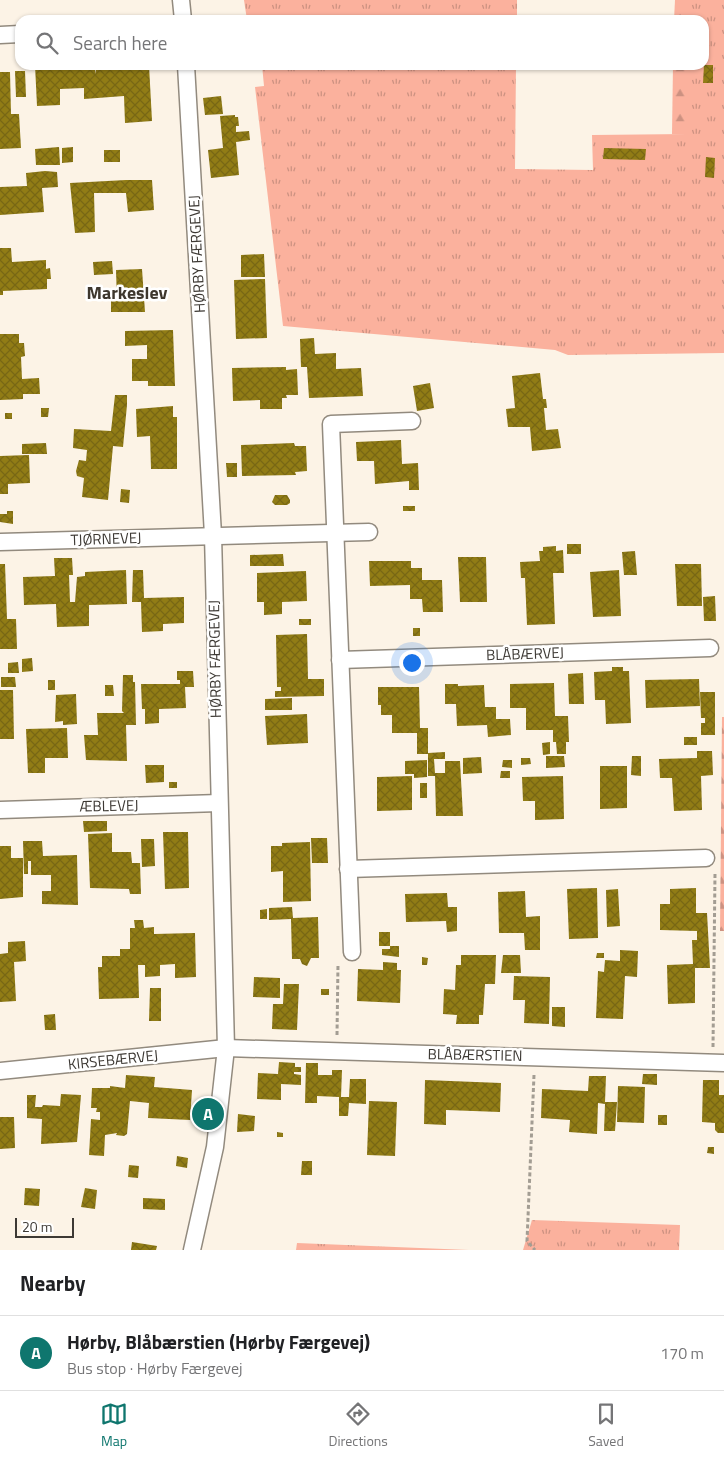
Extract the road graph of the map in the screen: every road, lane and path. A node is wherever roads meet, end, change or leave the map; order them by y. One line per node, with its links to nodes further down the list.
1 (181, 0): 2 (street)
2 (182, 15)
3 (15, 34): 4 (street)
4 (0, 35)
5 (186, 70): 9 (street, HØRBY FÆRGEVEJ)
6 (412, 421): 7 (street)
7 (335, 532): 8 (street); 9 (street); 12 (street)
8 (369, 532)
9 (213, 535): 10 (street, TJØRNEVEJ); 13 (street, HØRBY FÆRGEVEJ)
10 (0, 542)
11 (710, 648): 12 (street, BLÅBÆRVEJ)
12 (340, 660): 16 (street)
13 (219, 803): 14 (street, ÆBLEVEJ); 18 (street, HØRBY FÆRGEVEJ)
14 (0, 810)
15 (706, 858): 16 (street); 21 (path)
16 (348, 869): 17 (street)
17 (352, 952): 19 (path)
18 (226, 1048): 19 (street, BLÅBÆRSTIEN); 22 (street, KIRSEBÆRVEJ); 23 (street, HØRBY FÆRGEVEJ)
19 (336, 1052): 20 (street, BLÅBÆRSTIEN)
20 (535, 1056): 21 (street, BLÅBÆRSTIEN); 24 (path)
21 (718, 1063)
22 (0, 1071)
23 (192, 1250)
24 (535, 1250)

